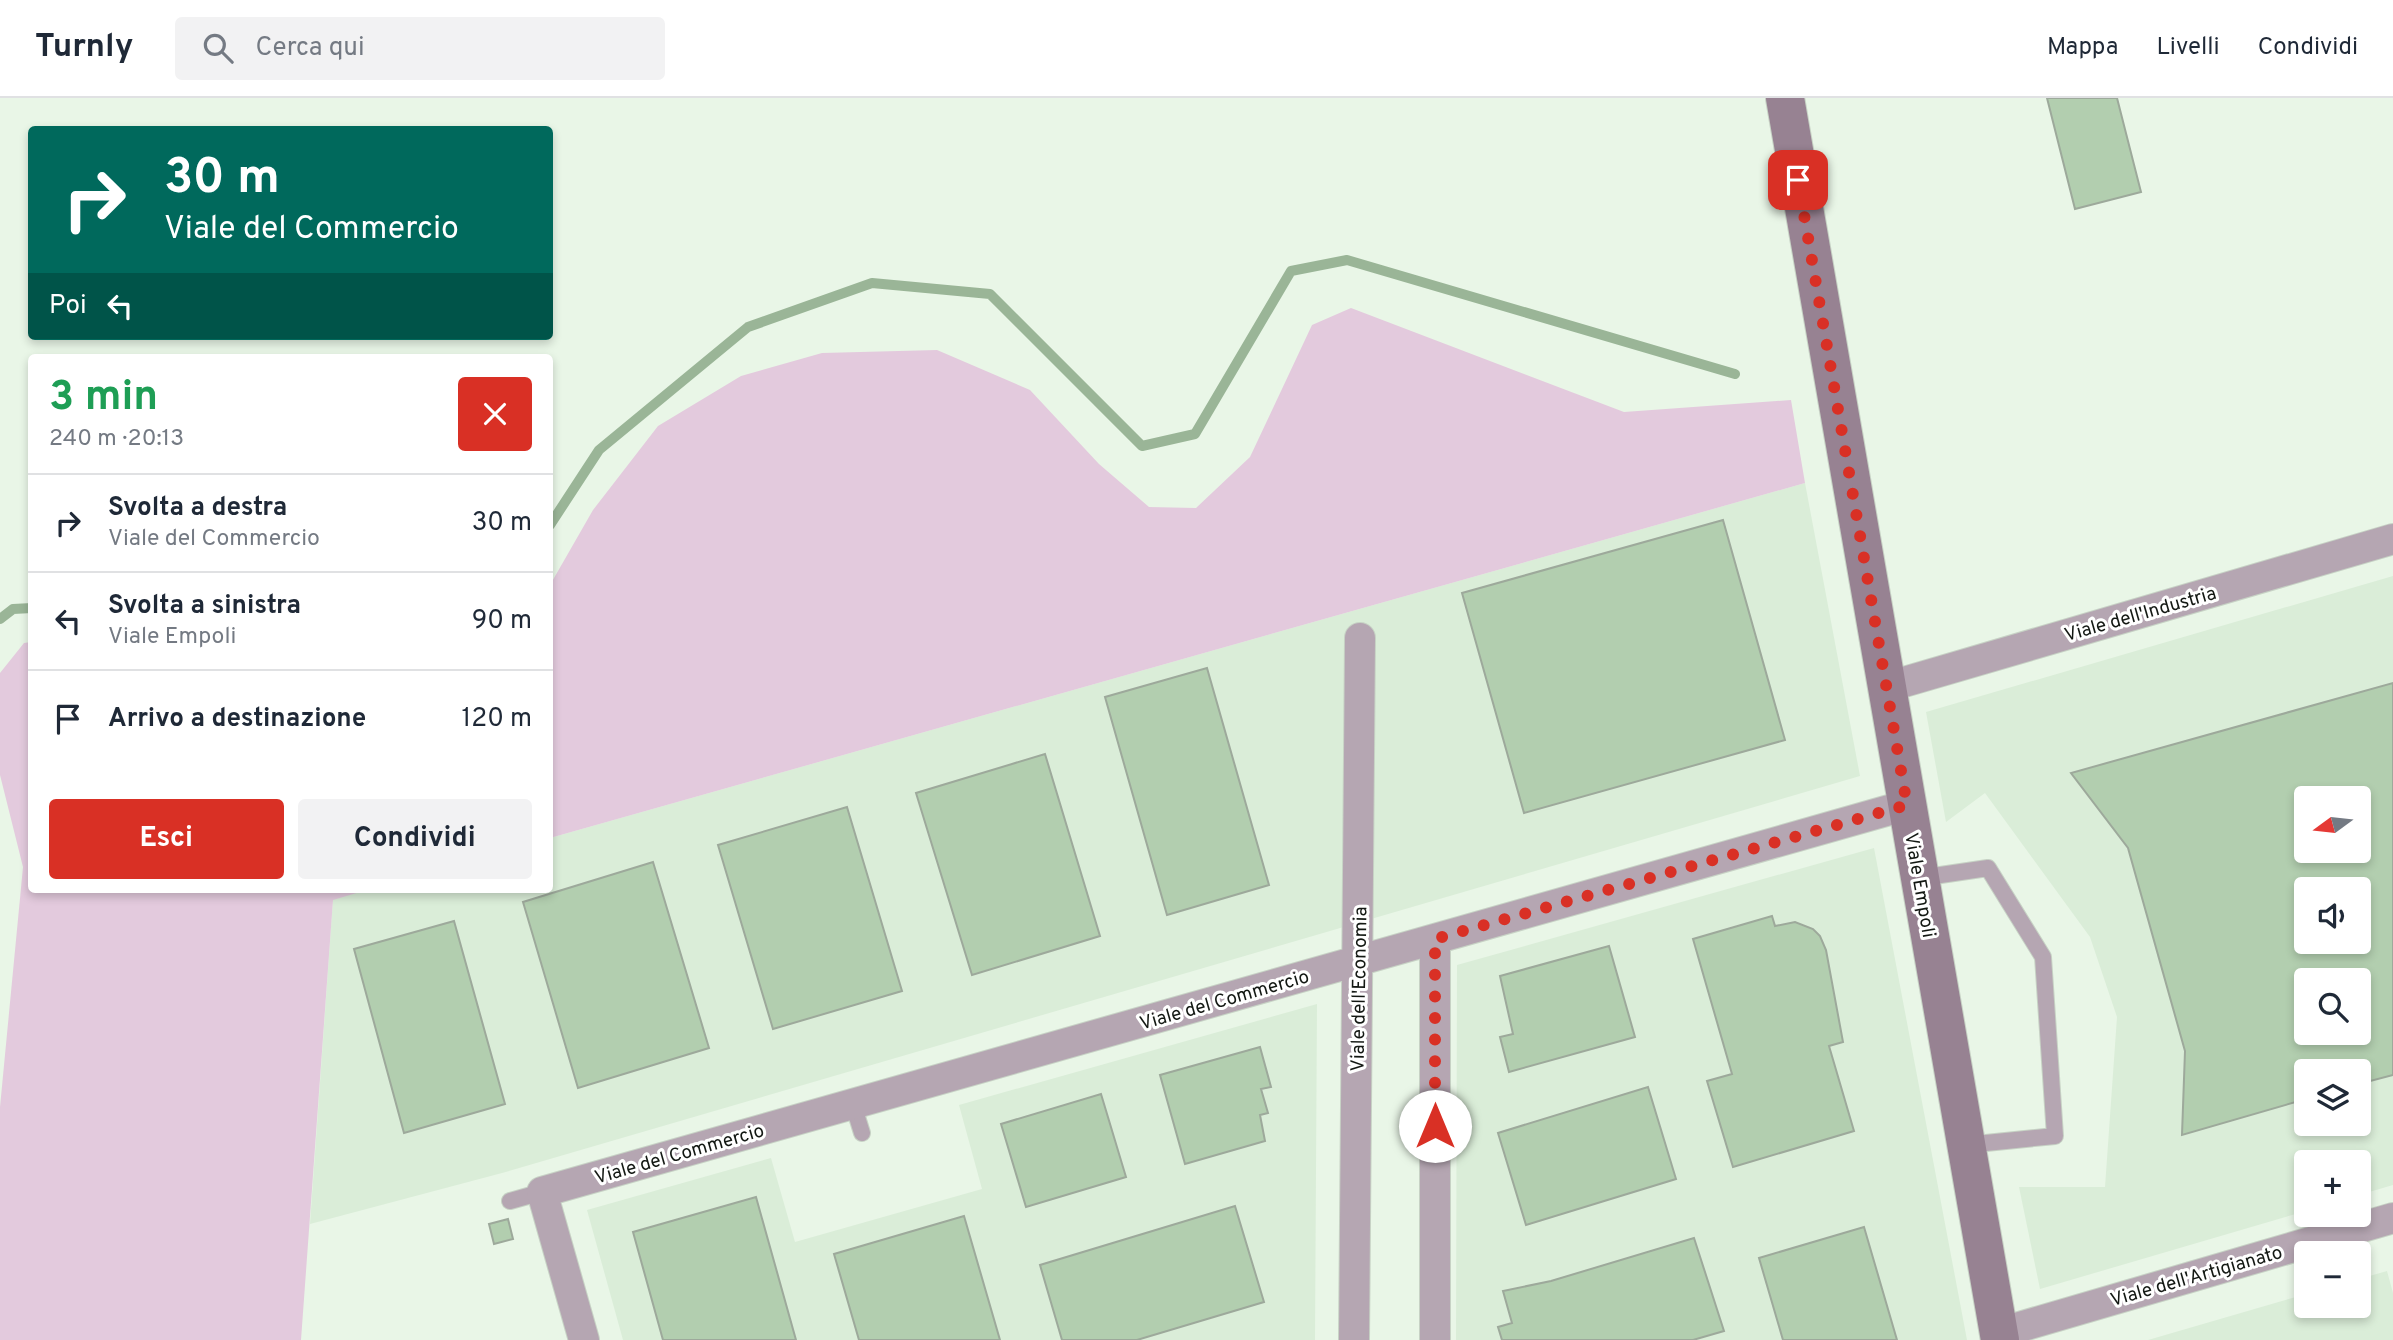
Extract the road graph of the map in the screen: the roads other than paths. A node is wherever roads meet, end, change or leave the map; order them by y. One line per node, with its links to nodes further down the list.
1 (1785, 98): 4 (street, Viale Empoli)
2 (2393, 539): 4 (street, Viale dell'Industria)
3 (1360, 638): 8 (street, Viale dell'Economia)
4 (1887, 687): 5 (street, Viale Empoli)
5 (1907, 805): 6 (street, Viale Empoli); 7 (street, Viale del Commercio)
6 (1920, 878): 11 (street, Viale Empoli); 11 (lane)
7 (1435, 939): 8 (street, Viale del Commercio); 18 (street)
8 (1359, 961): 9 (street, Viale del Commercio); 17 (street, Viale dell'Economia)
9 (853, 1104): 10 (lane); 12 (street, Viale del Commercio)
10 (862, 1133)
11 (1966, 1145): 15 (street, Viale Empoli)
12 (542, 1192): 13 (lane); 16 (street)
13 (510, 1201)
14 (2393, 1218): 15 (street, Viale dell'Artigianato)
15 (2000, 1336)
16 (584, 1340)
17 (1354, 1340)
18 (1434, 1340)

